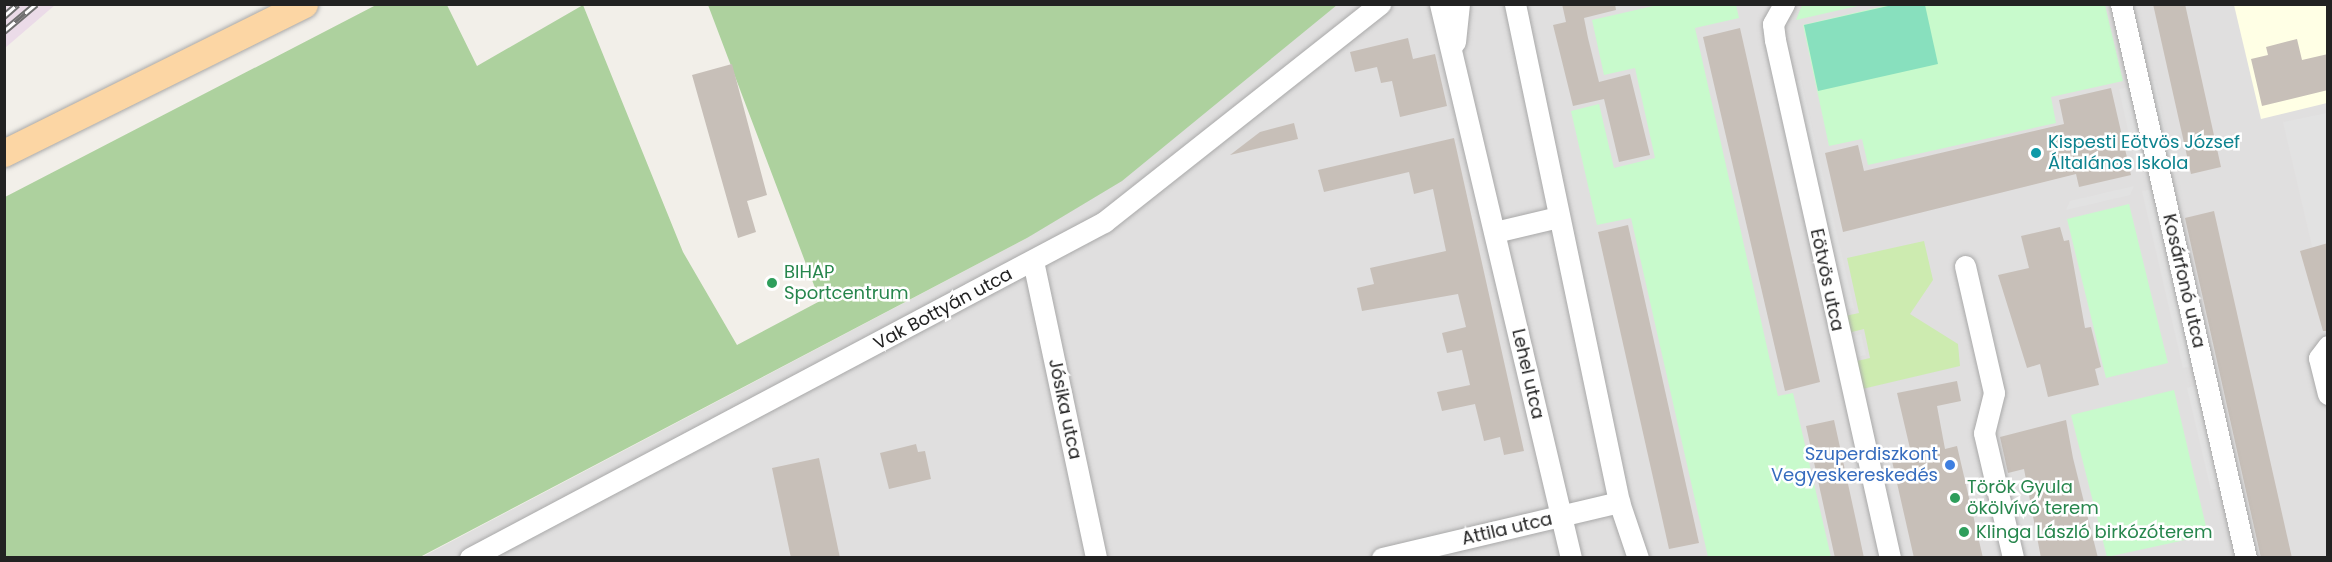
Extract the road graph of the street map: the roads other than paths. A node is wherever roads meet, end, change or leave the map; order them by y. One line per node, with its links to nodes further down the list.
1 (304, 4): 9 (main road)
2 (1380, 4): 12 (street, Vak Bottyán utca)
3 (1440, 4): 8 (street, Lehel utca)
4 (1459, 4): 8 (street)
5 (1515, 4): 10 (street)
6 (1784, 4): 23 (street, Eötvös utca)
7 (2121, 4): 25 (street, Kosárfonó utca)
8 (1455, 60): 11 (street, Lehel utca)
9 (4, 153)
10 (1558, 217): 11 (street); 16 (street)
11 (1495, 232): 17 (street, Lehel utca)
12 (1033, 261): 18 (street, Vak Bottyán utca); 19 (street, Jósika utca)
13 (1965, 266): 24 (street)
14 (2328, 346): 15 (street)
15 (2328, 394)
16 (1619, 502): 17 (street); 22 (street)
17 (1562, 516): 20 (street, Attila utca); 21 (street, Lehel utca)
18 (470, 558)
19 (1096, 558)
20 (1382, 558)
21 (1571, 558)
22 (1638, 558)
23 (1890, 558)
24 (2013, 558)
25 (2246, 558)

